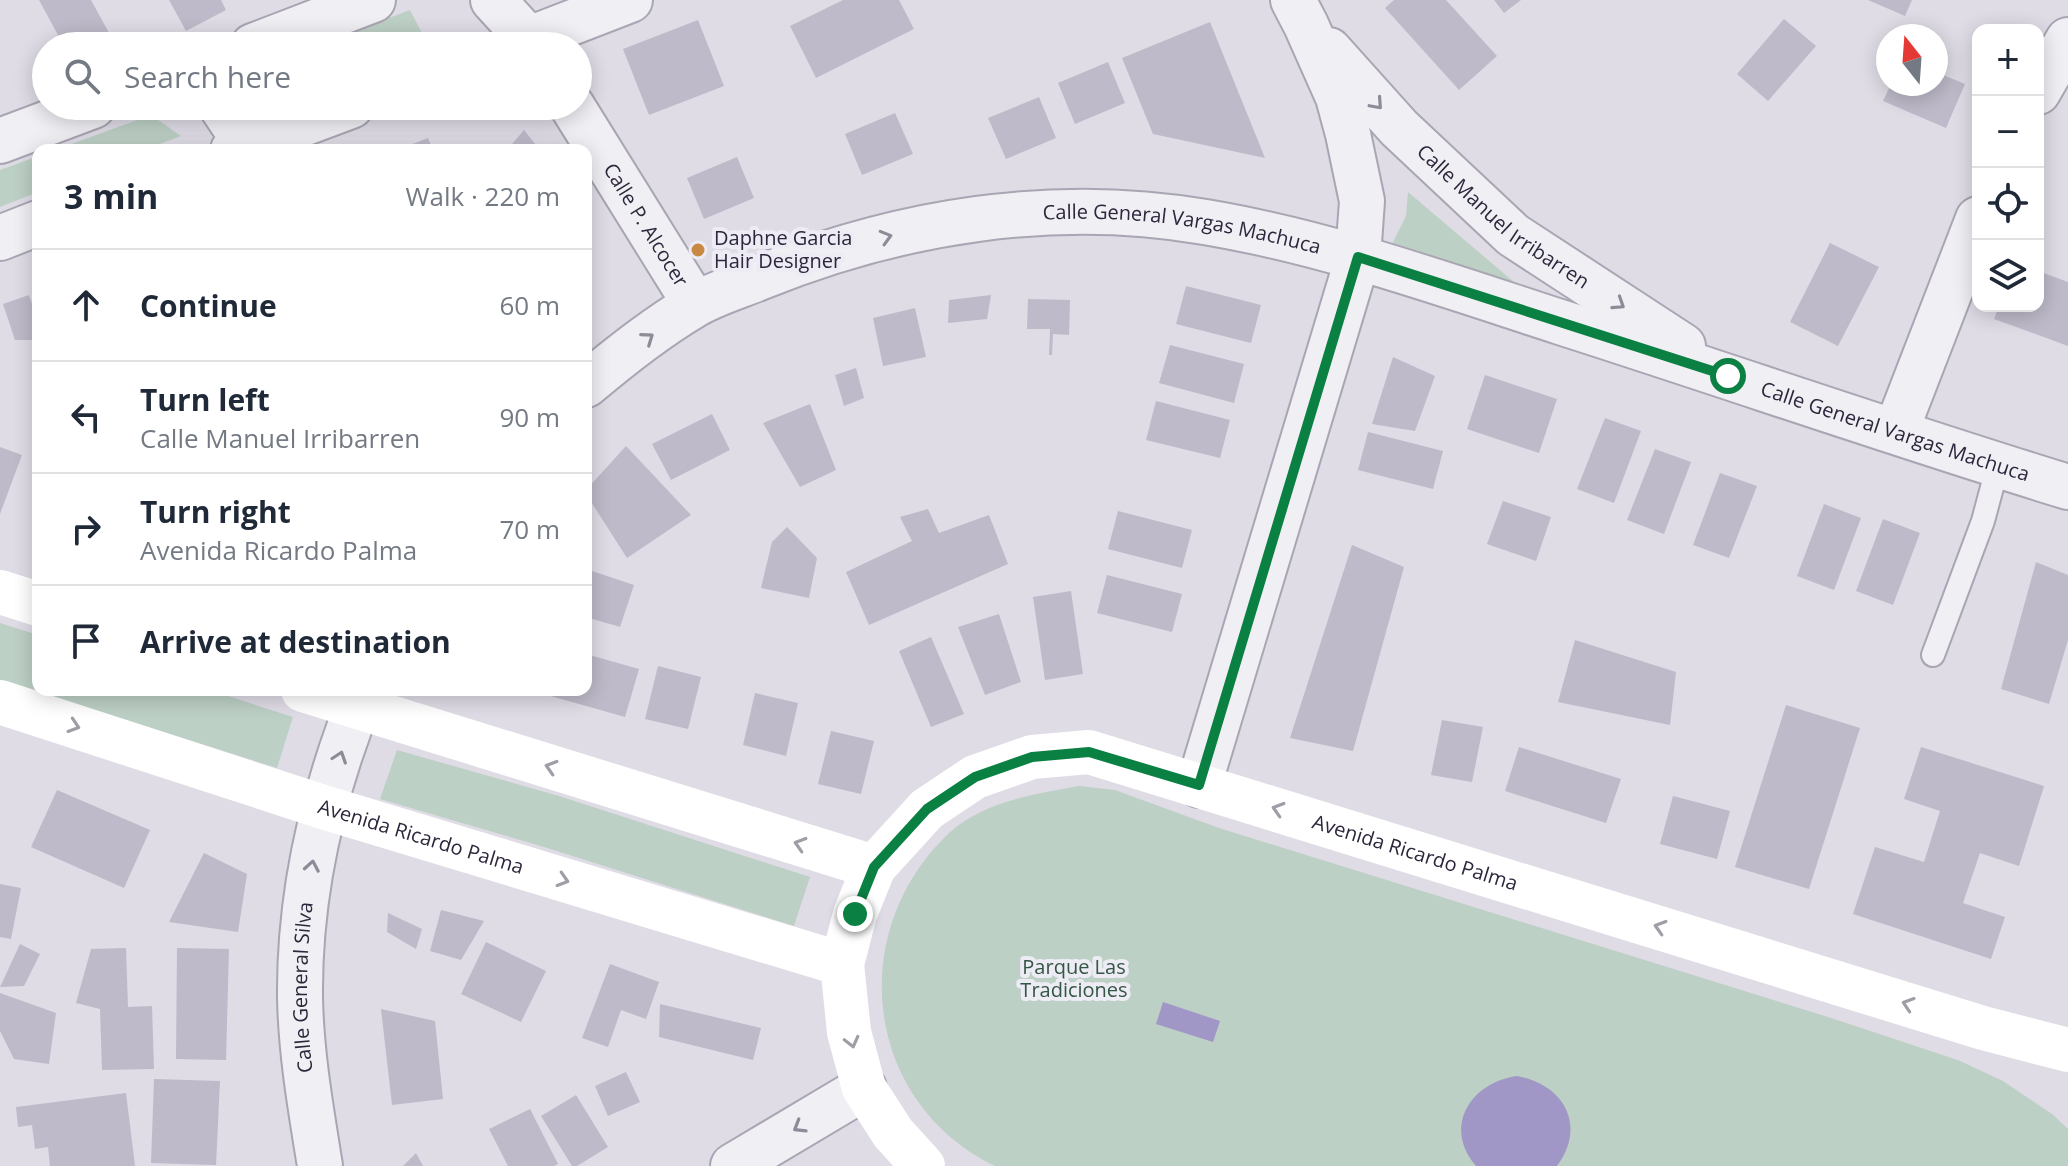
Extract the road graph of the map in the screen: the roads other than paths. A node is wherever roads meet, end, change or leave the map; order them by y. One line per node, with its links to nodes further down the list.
1 (373, 0): 5 (street)
2 (493, 0): 6 (street)
3 (630, 0): 7 (street)
4 (1300, 12): 20 (street, Calle Manuel Irribarren); 22 (street, Calle Manuel Irribarren, one-way to 22)
5 (290, 32)
6 (516, 32)
7 (554, 32)
8 (2068, 40): 9 (street)
9 (2044, 82)
10 (56, 120): 14 (street)
11 (227, 120): 15 (street)
12 (313, 120): 16 (street)
13 (581, 120): 21 (street, Calle P. Alcocer)
14 (0, 141)
15 (239, 144)
16 (248, 144)
17 (32, 225): 19 (street)
18 (1972, 235): 24 (street)
19 (0, 238)
20 (1358, 257): 21 (street, Calle General Vargas Machuca, one-way to 20); 22 (street, Calle General Vargas Machuca); 32 (street, Calle Manuel Irribarren)
21 (695, 304): 23 (street, Calle General Vargas Machuca, one-way to 21)
22 (1728, 376): 24 (street, Calle General Vargas Machuca)
23 (592, 380)
24 (1896, 431): 25 (street, Calle General Vargas Machuca)
25 (1998, 465): 26 (street, Calle General Vargas Machuca); 29 (lane)
26 (2068, 487)
27 (0, 592): 28 (main road)
28 (32, 602)
29 (1933, 655)
30 (361, 699): 33 (street, one-way to 30); 34 (main road, one-way to 30)
31 (0, 702): 33 (main road, Avenida Ricardo Palma, one-way to 33)
32 (1199, 785): 34 (main road, Avenida Ricardo Palma); 36 (main road, Avenida Ricardo Palma, one-way to 32)
33 (323, 807): 35 (main road, Avenida Ricardo Palma, one-way to 35); 40 (street, Calle General Silva, one-way to 33)
34 (874, 867): 35 (main road, Avenida Ricardo Palma)
35 (842, 964): 39 (main road, Avenida Ricardo Palma, one-way to 39)
36 (1983, 1028): 37 (main road, Avenida Ricardo Palma); 38 (main road, Avenida Ricardo Palma)
37 (2068, 1050)
38 (2068, 1083)
39 (864, 1088): 41 (street, one-way to 41); 42 (main road, Avenida Ricardo Palma)
40 (320, 1166)
41 (733, 1166)
42 (923, 1166)

